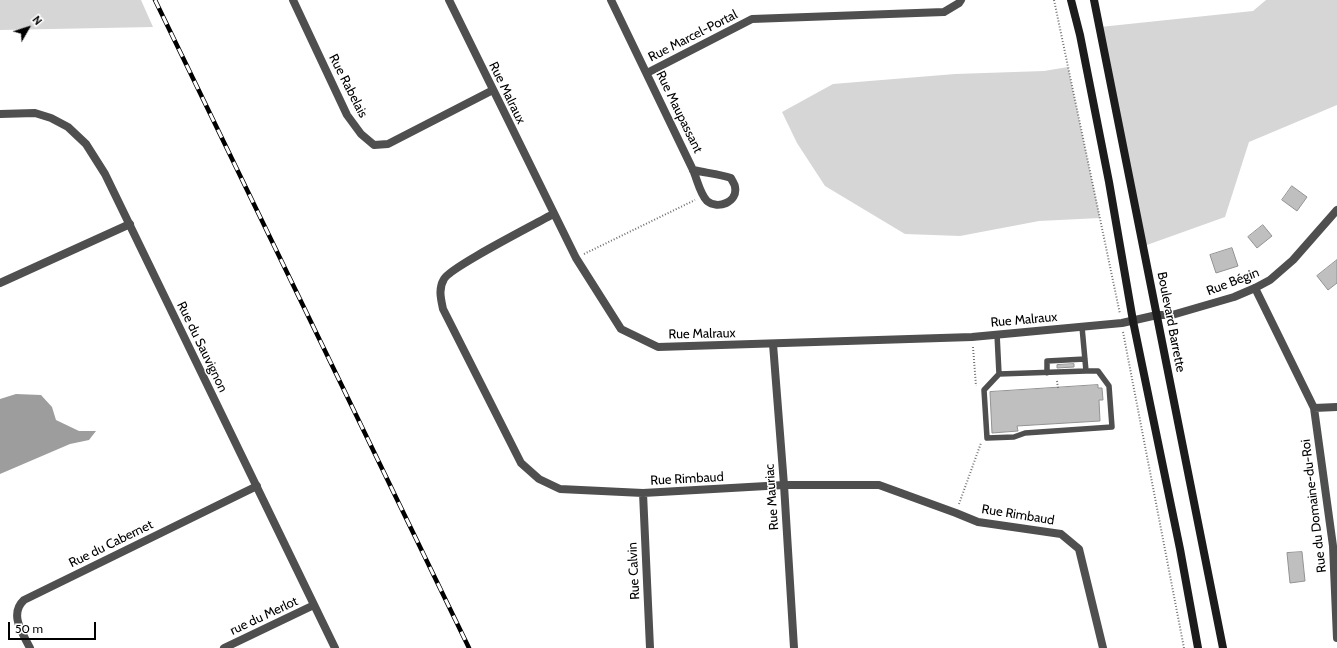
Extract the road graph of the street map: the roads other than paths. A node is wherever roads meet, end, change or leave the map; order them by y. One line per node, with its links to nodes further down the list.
1 (292, 0): 8 (street, Rue Rabelais)
2 (611, 0): 7 (street, Rue Maupassant)
3 (961, 0): 7 (street, Rue Marcel-Portal)
4 (1071, 0): 17 (main road)
5 (1094, 0): 16 (main road, Boulevard Barrette)
6 (451, 1): 8 (street, Rue Malraux)
7 (647, 73): 10 (street, Rue Maupassant)
8 (493, 90): 12 (street, Rue Malraux)
9 (0, 114): 13 (street, Rue du Sauvignon)
10 (693, 170): 10 (street, Rue Maupassant)
11 (1337, 210): 15 (street, Rue Bégin)
12 (554, 214): 20 (street, Rue Malraux); 29 (street, Rue Rimbaud)
13 (130, 224): 14 (street); 28 (street, Rue du Sauvignon)
14 (0, 283)
15 (1255, 288): 16 (street, Rue Bégin); 26 (street, Rue du Domaine-du-Roi)
16 (1157, 315): 17 (street, Rue Malraux); 39 (main road, Boulevard Barrette)
17 (1133, 321): 18 (street, Rue Malraux); 38 (main road)
18 (1082, 327): 19 (street, Rue Malraux); 21 (lane)
19 (997, 334): 20 (street, Rue Malraux); 24 (lane)
20 (773, 344): 27 (street, Rue Mauriac)
21 (1085, 359): 22 (lane); 23 (lane)
22 (1086, 371): 23 (lane); 24 (lane)
23 (1048, 373): 24 (lane)
24 (999, 374)
25 (1337, 407): 26 (street)
26 (1314, 408): 31 (street, Rue du Domaine-du-Roi)
27 (784, 485): 29 (street, Rue Rimbaud); 36 (street, Rue Mauriac); 37 (street, Rue Rimbaud)
28 (257, 486): 30 (street, Rue du Sauvignon); 32 (street, Rue du Cabernet)
29 (643, 493): 35 (street, Rue Calvin)
30 (314, 605): 33 (street, rue du Merlot); 34 (street, Rue du Sauvignon)
31 (1337, 638)
32 (30, 648)
33 (224, 648)
34 (335, 648)
35 (650, 648)
36 (794, 648)
37 (1103, 648)
38 (1198, 648)
39 (1223, 648)

